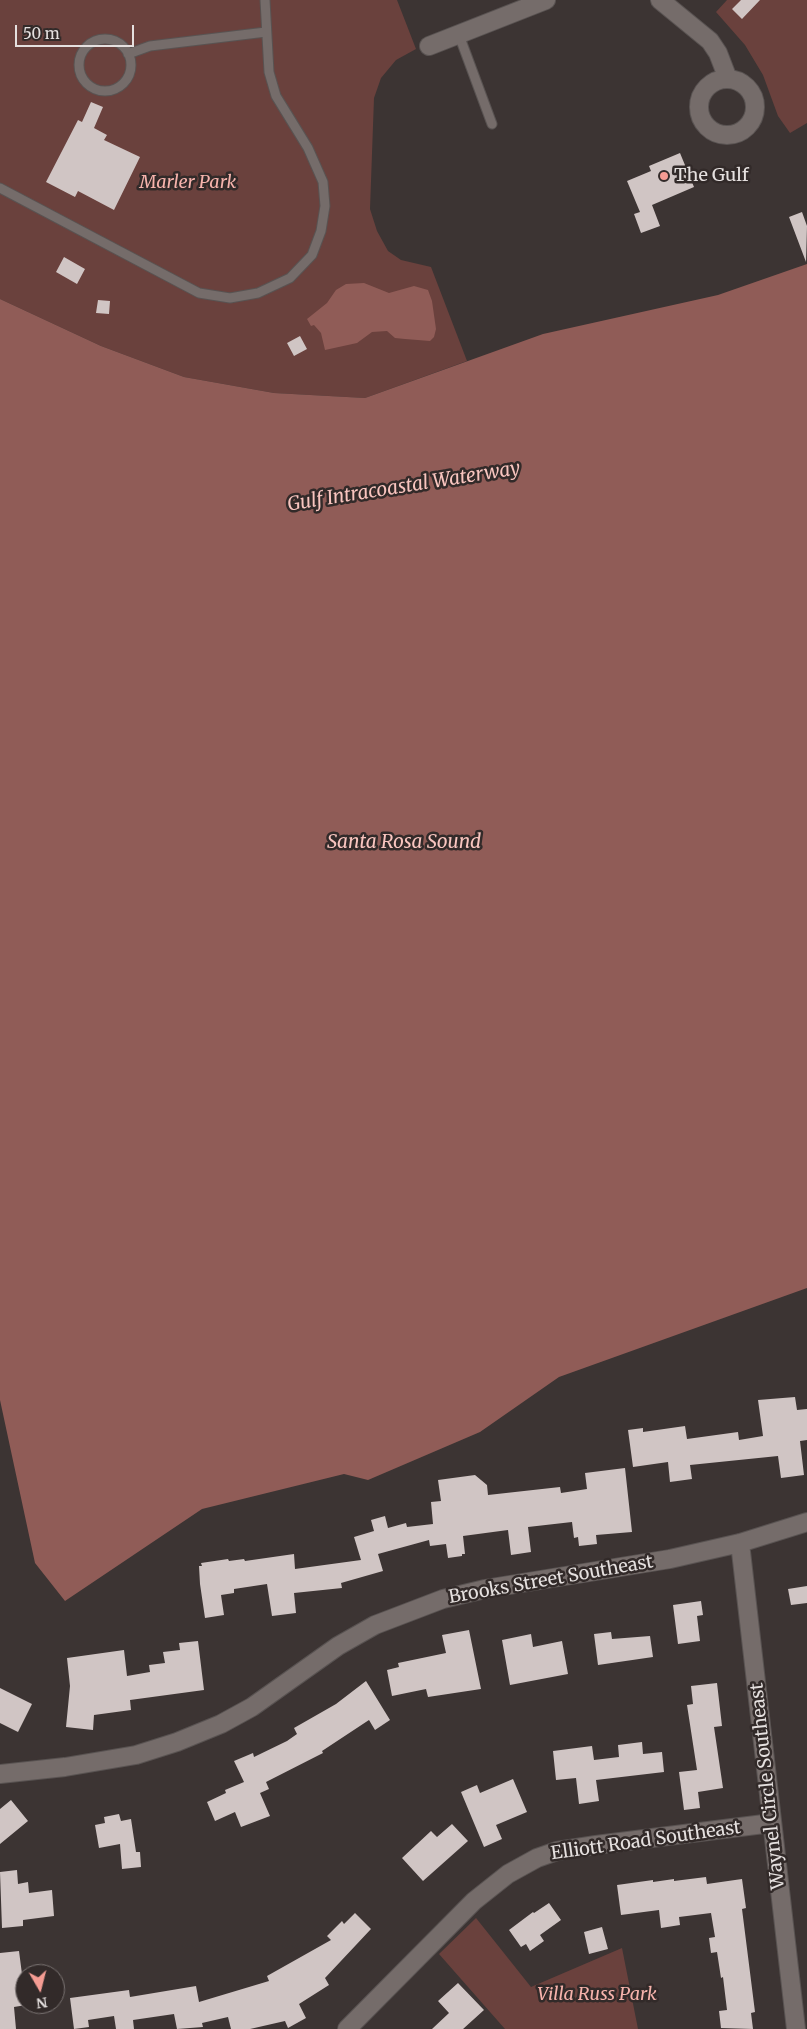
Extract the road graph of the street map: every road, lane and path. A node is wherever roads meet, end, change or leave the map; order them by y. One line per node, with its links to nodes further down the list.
1 (264, 0): 4 (lane)
2 (660, 0): 8 (street)
3 (538, 2): 5 (street)
4 (266, 32): 7 (lane); 10 (lane)
5 (459, 35): 6 (street); 9 (lane)
6 (429, 46)
7 (128, 54): 7 (lane)
8 (728, 79)
9 (492, 124)
10 (0, 188)
11 (807, 1522): 12 (street, Brooks Street Southeast)
12 (740, 1543): 13 (street, Brooks Street Southeast); 14 (street, Waynel Circle Southeast)
13 (0, 1774)
14 (772, 1824): 15 (street, Elliott Road Southeast); 16 (street, Waynel Circle Southeast)
15 (347, 2029)
16 (796, 2029)

